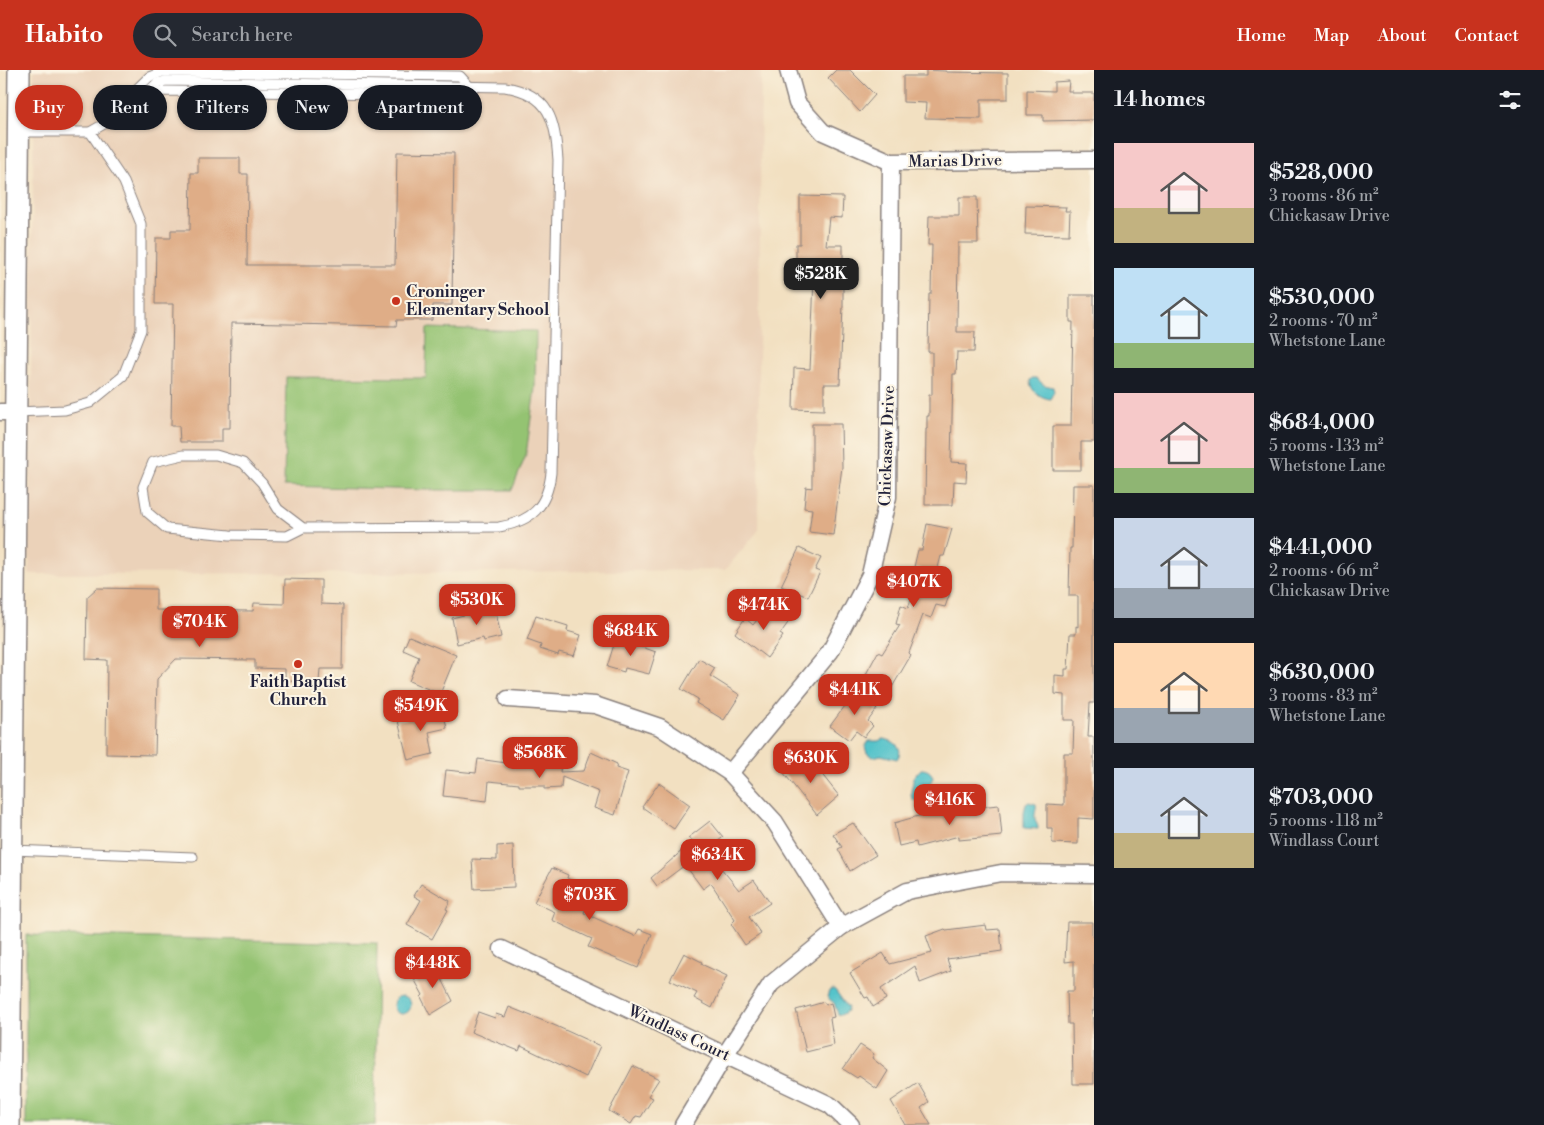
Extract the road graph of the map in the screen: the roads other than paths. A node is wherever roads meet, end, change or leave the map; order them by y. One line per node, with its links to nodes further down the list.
1 (19, 70): 9 (street)
2 (788, 70): 12 (street, Marias Drive)
3 (141, 85): 4 (lane)
4 (468, 85)
5 (482, 87): 14 (lane)
6 (167, 91): 7 (lane)
7 (358, 94)
8 (94, 130): 10 (lane)
9 (19, 132): 10 (lane); 13 (street)
10 (90, 132): 13 (lane)
11 (1094, 160): 12 (street, Marias Drive)
12 (891, 162): 16 (street, Chickasaw Drive)
13 (8, 412): 17 (street)
14 (303, 528): 14 (lane)
15 (508, 699): 16 (street)
16 (730, 773): 20 (street)
17 (12, 850): 18 (lane); 23 (street)
18 (193, 857)
19 (1094, 874): 20 (street)
20 (841, 927): 22 (street)
21 (502, 949): 22 (street, Windlass Court)
22 (725, 1055): 24 (street); 25 (street, Windlass Court)
23 (9, 1125)
24 (683, 1125)
25 (851, 1125)

